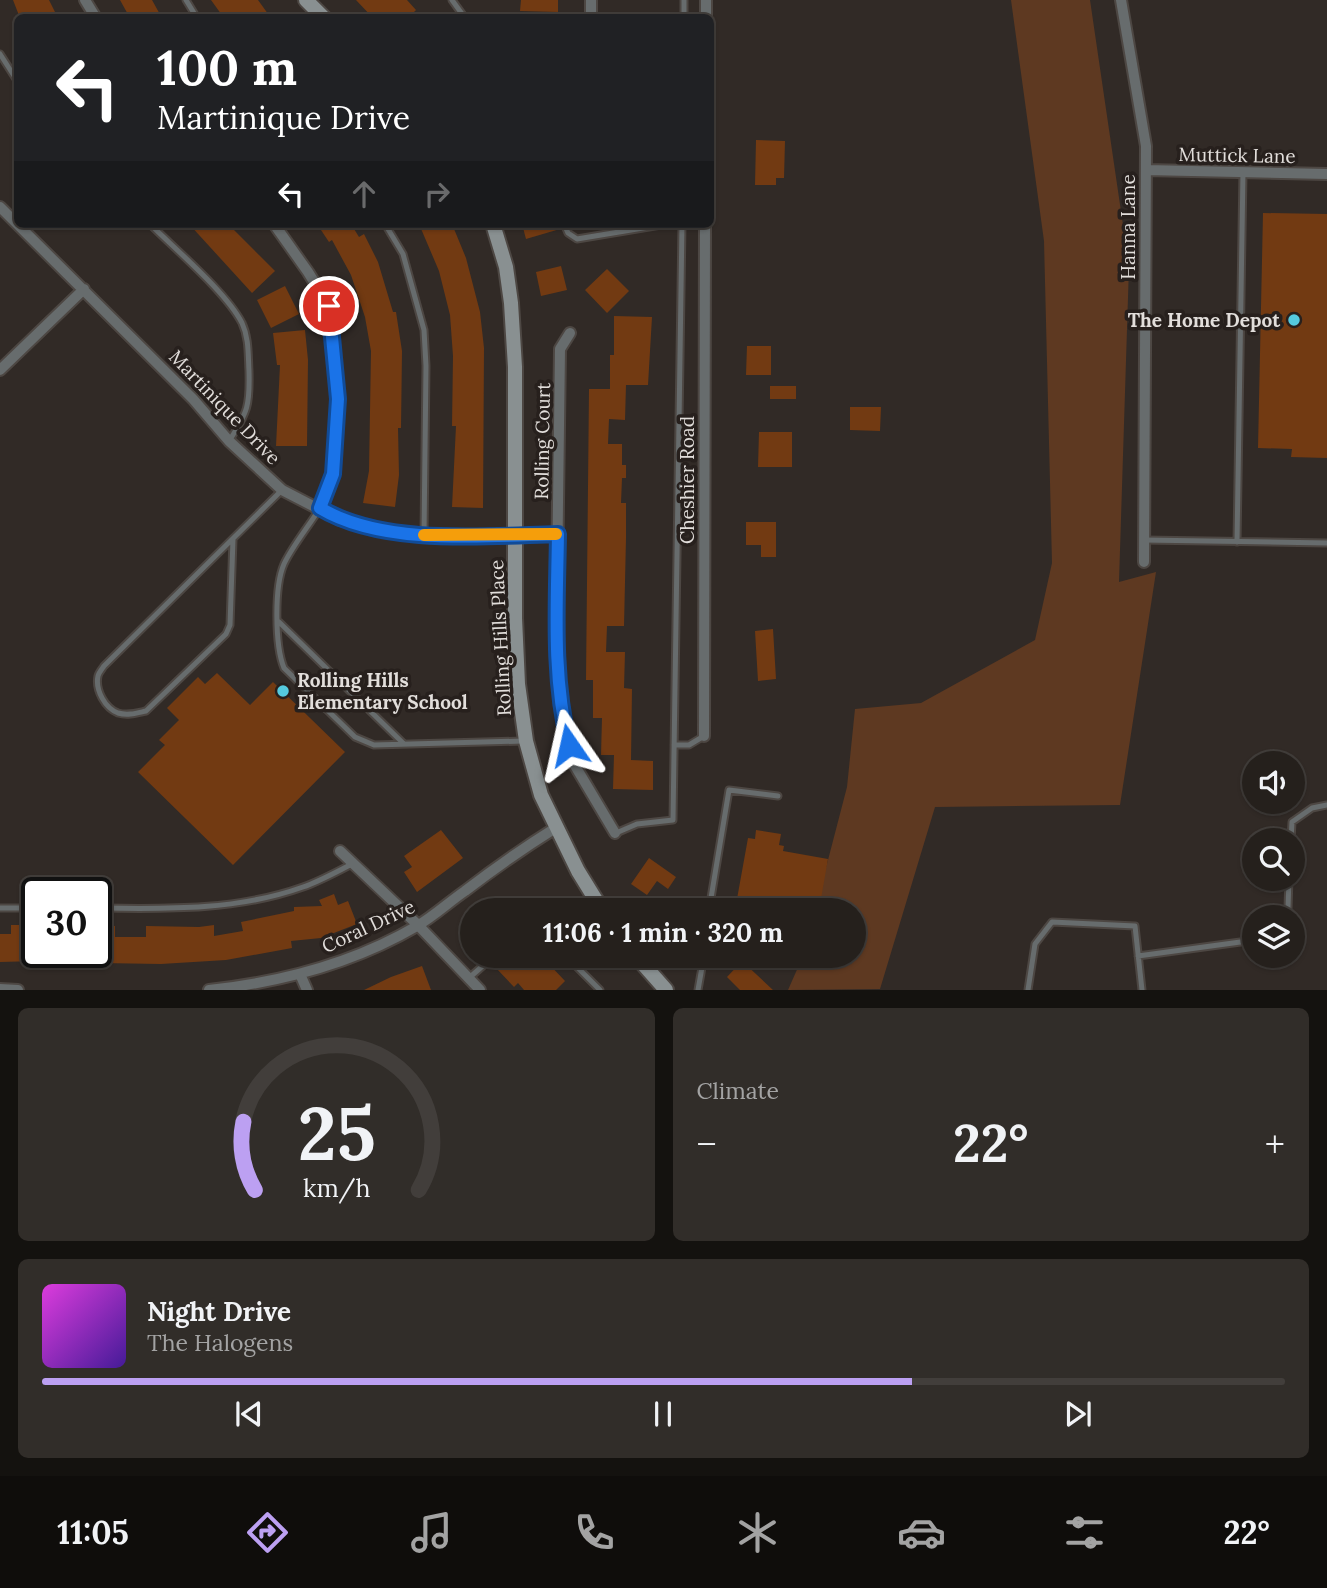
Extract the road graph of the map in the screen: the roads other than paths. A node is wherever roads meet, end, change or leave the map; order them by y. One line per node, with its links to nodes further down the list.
1 (306, 0): 3 (street)
2 (1121, 0): 6 (street, Hanna Lane)
3 (320, 14)
4 (0, 54): 5 (lane)
5 (14, 76)
6 (1146, 170): 7 (street, Muttick Lane); 30 (street, Hanna Lane)
7 (1243, 172): 8 (street, Muttick Lane); 31 (lane)
8 (1327, 174)
9 (0, 207): 10 (street, Martinique Drive)
10 (14, 221)
11 (22, 228): 20 (street, Martinique Drive)
12 (154, 228): 23 (lane)
13 (277, 228): 25 (street)
14 (387, 228): 27 (lane)
15 (494, 228): 28 (street, Rolling Hills Place)
16 (566, 228): 17 (lane)
17 (648, 228)
18 (682, 228): 38 (lane)
19 (705, 228): 35 (street, Cheshier Road)
20 (84, 289): 22 (street); 23 (street, Martinique Drive)
21 (570, 333): 26 (street, Rolling Court)
22 (0, 370)
23 (229, 441): 24 (street, Martinique Drive)
24 (282, 490): 25 (street, Martinique Drive); 29 (lane)
25 (320, 508): 27 (street, Martinique Drive); 34 (lane)
26 (558, 534): 28 (street, Martinique Drive); 43 (street, Rolling Court)
27 (424, 535): 28 (street, Martinique Drive)
28 (515, 535): 36 (street, Rolling Hills Place)
29 (233, 539): 29 (lane)
30 (1144, 540): 31 (lane); 33 (street, Hanna Lane)
31 (1237, 542): 32 (lane)
32 (1327, 543)
33 (1144, 562)
34 (278, 622): 37 (lane); 37 (lane)
35 (704, 736): 38 (lane)
36 (526, 741): 37 (lane); 41 (street, Rolling Hills Place)
37 (404, 744)
38 (674, 745): 43 (lane)
39 (778, 796): 47 (lane)
40 (1327, 805): 42 (lane)
41 (557, 827): 46 (street, Rolling Hills Place); 51 (street, Coral Drive)
42 (1292, 828)
43 (615, 833)
44 (340, 851): 45 (street)
45 (353, 863): 50 (lane); 51 (street)
46 (595, 898)
47 (711, 898)
48 (0, 908): 49 (lane)
49 (21, 908)
50 (112, 908)
51 (418, 925): 58 (street, Coral Drive); 59 (street)
52 (1242, 942): 53 (lane)
53 (1138, 956): 67 (lane); 68 (lane)
54 (486, 968): 59 (lane)
55 (578, 968): 64 (lane)
56 (647, 968): 65 (street)
57 (702, 968): 66 (lane)
58 (300, 974): 62 (street, Coral Drive); 63 (street)
59 (475, 986)
60 (0, 989): 61 (street)
61 (18, 989)
62 (209, 989)
63 (307, 989)
64 (600, 989)
65 (666, 989)
66 (698, 989)
67 (1028, 989)
68 (1142, 989)

